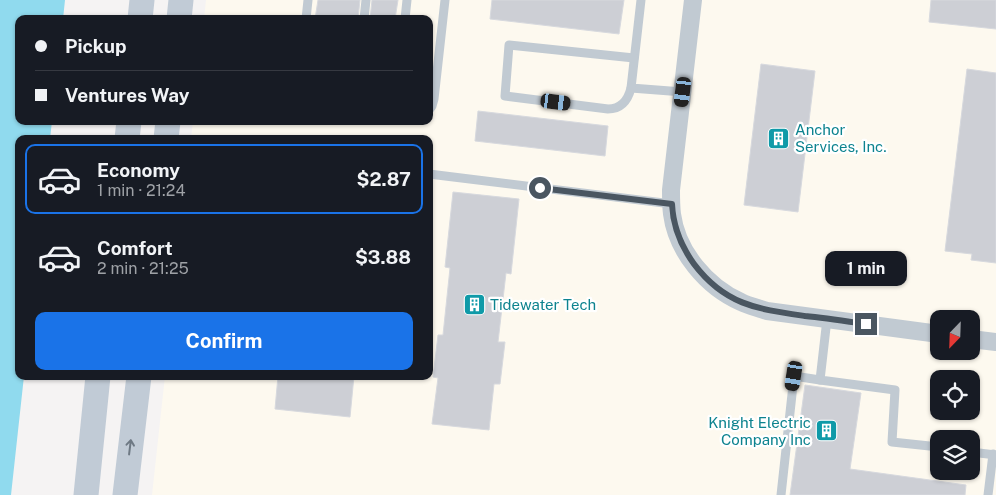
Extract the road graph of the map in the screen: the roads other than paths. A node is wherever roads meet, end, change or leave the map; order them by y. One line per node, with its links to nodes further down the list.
1 (142, 0): 9 (main road)
2 (181, 0): 10 (main road)
3 (308, 0): 11 (lane)
4 (366, 0): 12 (lane)
5 (408, 0): 13 (lane)
6 (445, 0): 17 (lane)
7 (641, 0): 14 (lane)
8 (693, 0): 16 (street)
9 (140, 15)
10 (179, 15)
11 (306, 15)
12 (364, 15)
13 (406, 15)
14 (634, 58): 15 (lane); 15 (lane)
15 (631, 88): 16 (lane)
16 (683, 92): 19 (street)
17 (433, 102)
18 (433, 174): 19 (lane)
19 (672, 204): 20 (street)
20 (827, 319): 21 (street); 26 (lane)
21 (930, 333)
22 (980, 340): 23 (street)
23 (996, 342)
24 (98, 380): 30 (main road)
25 (139, 380): 31 (main road, one-way to 25)
26 (820, 380): 27 (lane); 32 (lane)
27 (930, 447)
28 (980, 453): 29 (lane)
29 (995, 454): 33 (lane)
30 (86, 495)
31 (125, 495)
32 (781, 495)
33 (988, 495)

